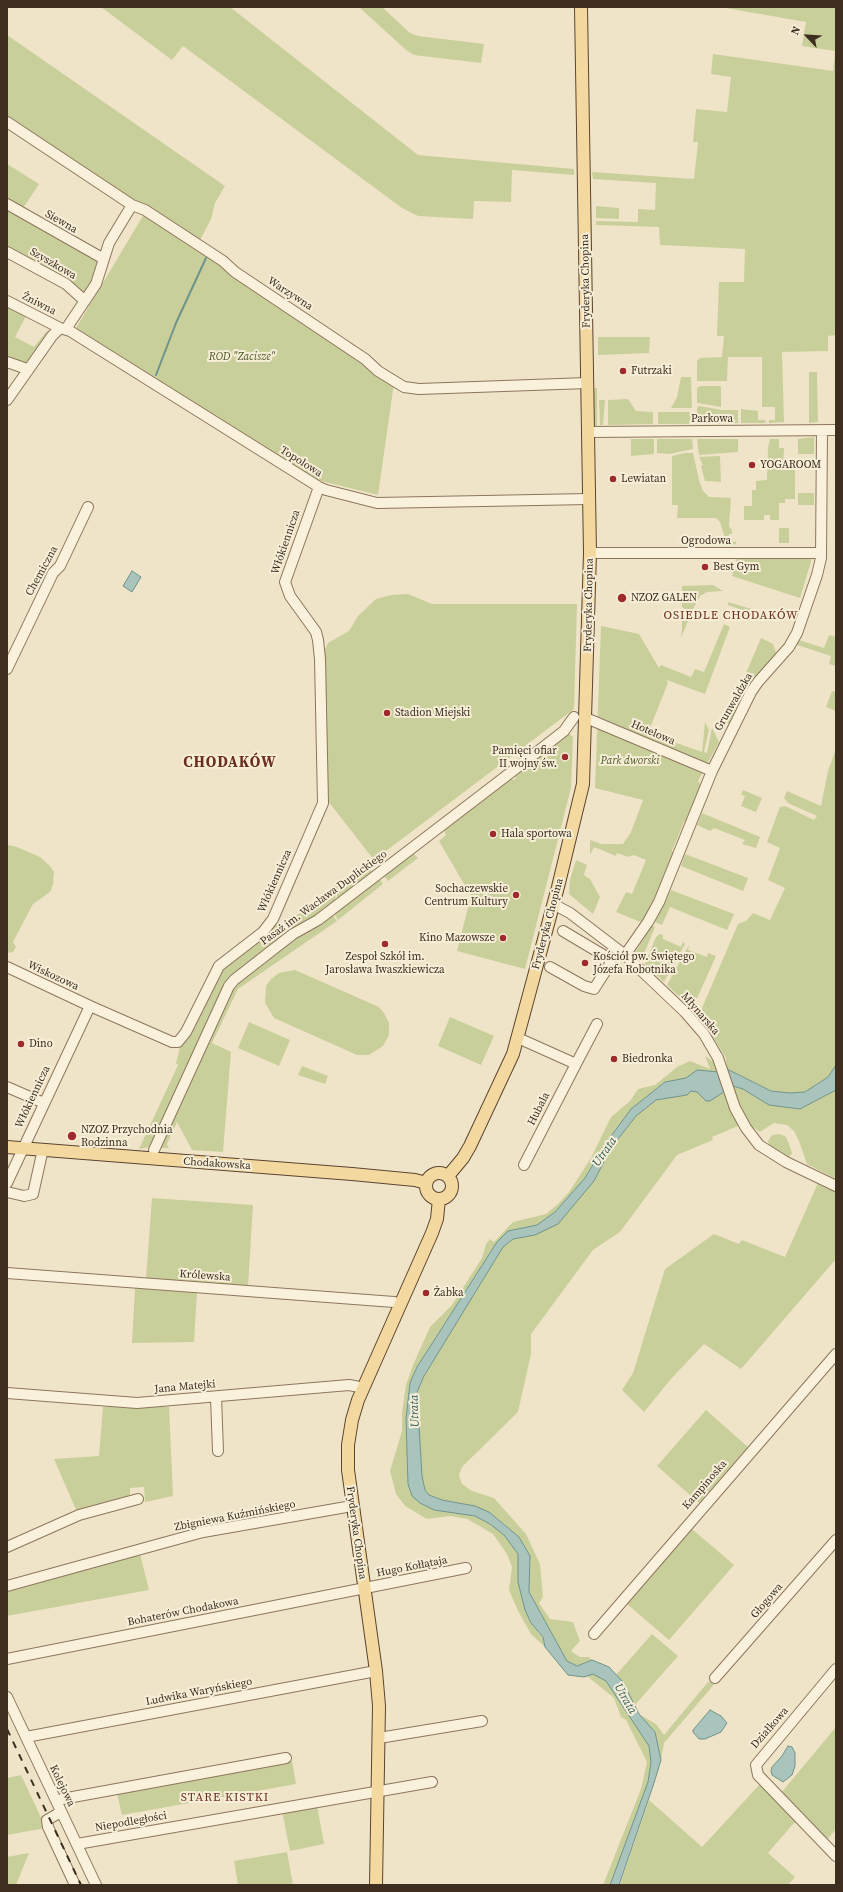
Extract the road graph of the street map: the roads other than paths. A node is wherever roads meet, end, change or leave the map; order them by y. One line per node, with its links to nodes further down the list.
1 (581, 7): 12 (main road, Fryderyka Chopina)
2 (7, 122): 4 (street, Warzywna)
3 (7, 204): 6 (street, Siewna)
4 (132, 205): 6 (street); 12 (street, Warzywna)
5 (7, 252): 8 (street, Szyszkowa)
6 (104, 259): 8 (street)
7 (7, 300): 9 (street, Żniwna)
8 (85, 300): 9 (street)
9 (63, 329): 11 (street); 17 (street, Topolowa)
10 (7, 362): 11 (street)
11 (27, 369): 13 (street)
12 (588, 383): 16 (main road, Fryderyka Chopina)
13 (7, 400)
14 (836, 430): 15 (street, Parkowa)
15 (822, 431): 16 (street, Parkowa); 20 (street, Grunwaldzka)
16 (588, 432): 18 (main road, Fryderyka Chopina)
17 (319, 487): 18 (street, Topolowa); 30 (street, Włókiennicza)
18 (589, 499): 21 (main road, Fryderyka Chopina)
19 (88, 507): 22 (street, Chemiczna)
20 (822, 552): 21 (street, Ogrodowa); 24 (street, Grunwaldzka)
21 (590, 553): 23 (main road, Fryderyka Chopina)
22 (7, 669)
23 (580, 718): 24 (street, Hotelowa); 25 (main road, Fryderyka Chopina); 39 (street, Pasaż im. Wacława Duplickiego)
24 (712, 771): 27 (street, Grunwaldzka)
25 (553, 904): 27 (street, Młynarska); 32 (main road, Fryderyka Chopina)
26 (563, 930): 29 (street)
27 (624, 955): 44 (street, Młynarska)
28 (7, 967): 30 (street, Wiskozowa)
29 (550, 967)
30 (90, 1006): 35 (street, Włókiennicza)
31 (597, 1024): 33 (street, Hubala)
32 (518, 1038): 33 (street); 41 (main road, Fryderyka Chopina)
33 (576, 1064): 40 (street, Hubala)
34 (7, 1087): 35 (street)
35 (44, 1103): 37 (street, Włókiennicza)
36 (7, 1147): 37 (main road, Chodakowska)
37 (22, 1148): 38 (main road, Chodakowska); 42 (street, Włókiennicza)
38 (43, 1149): 43 (main road, Chodakowska); 45 (street)
39 (154, 1150)
40 (524, 1165)
41 (448, 1176): 43 (main road); 46 (main road)
42 (7, 1183)
43 (426, 1183): 46 (main road)
44 (836, 1186)
45 (7, 1192)
46 (439, 1199): 48 (main road, Fryderyka Chopina)
47 (7, 1273): 48 (street, Królewska)
48 (400, 1304): 50 (main road, Fryderyka Chopina)
49 (836, 1354): 61 (street, Kampinoska)
50 (364, 1388): 52 (street, Jana Matejki); 55 (main road, Fryderyka Chopina)
51 (7, 1393): 52 (street, Jana Matejki)
52 (216, 1396): 53 (street)
53 (218, 1451)
54 (138, 1499): 57 (street)
55 (352, 1506): 59 (street, Zbigniewa Kuźmińskiego); 60 (main road, Fryderyka Chopina)
56 (836, 1540): 65 (street, Głogowa)
57 (7, 1547)
58 (466, 1568): 60 (street, Hugo Kołłątaja)
59 (7, 1586)
60 (364, 1590): 62 (street, Bohaterów Chodakowa); 64 (main road, Fryderyka Chopina)
61 (594, 1634)
62 (7, 1659)
63 (836, 1669): 76 (street, Działkowa)
64 (376, 1671): 68 (street, Ludwika Waryńskiego); 69 (main road, Fryderyka Chopina)
65 (716, 1678)
66 (7, 1698): 68 (street, Kolejowa)
67 (482, 1721): 69 (street)
68 (26, 1737): 73 (street, Kolejowa)
69 (379, 1738): 72 (main road, Fryderyka Chopina)
70 (286, 1758): 73 (street)
71 (432, 1782): 72 (street, Niepodległości)
72 (379, 1791): 75 (street, Niepodległości); 79 (main road, Fryderyka Chopina)
73 (57, 1802): 74 (street, Kolejowa)
74 (61, 1812): 75 (street, Kolejowa); 77 (street)
75 (77, 1844): 78 (street, Kolejowa)
76 (836, 1856)
77 (75, 1885)
78 (96, 1885)
79 (376, 1885)

